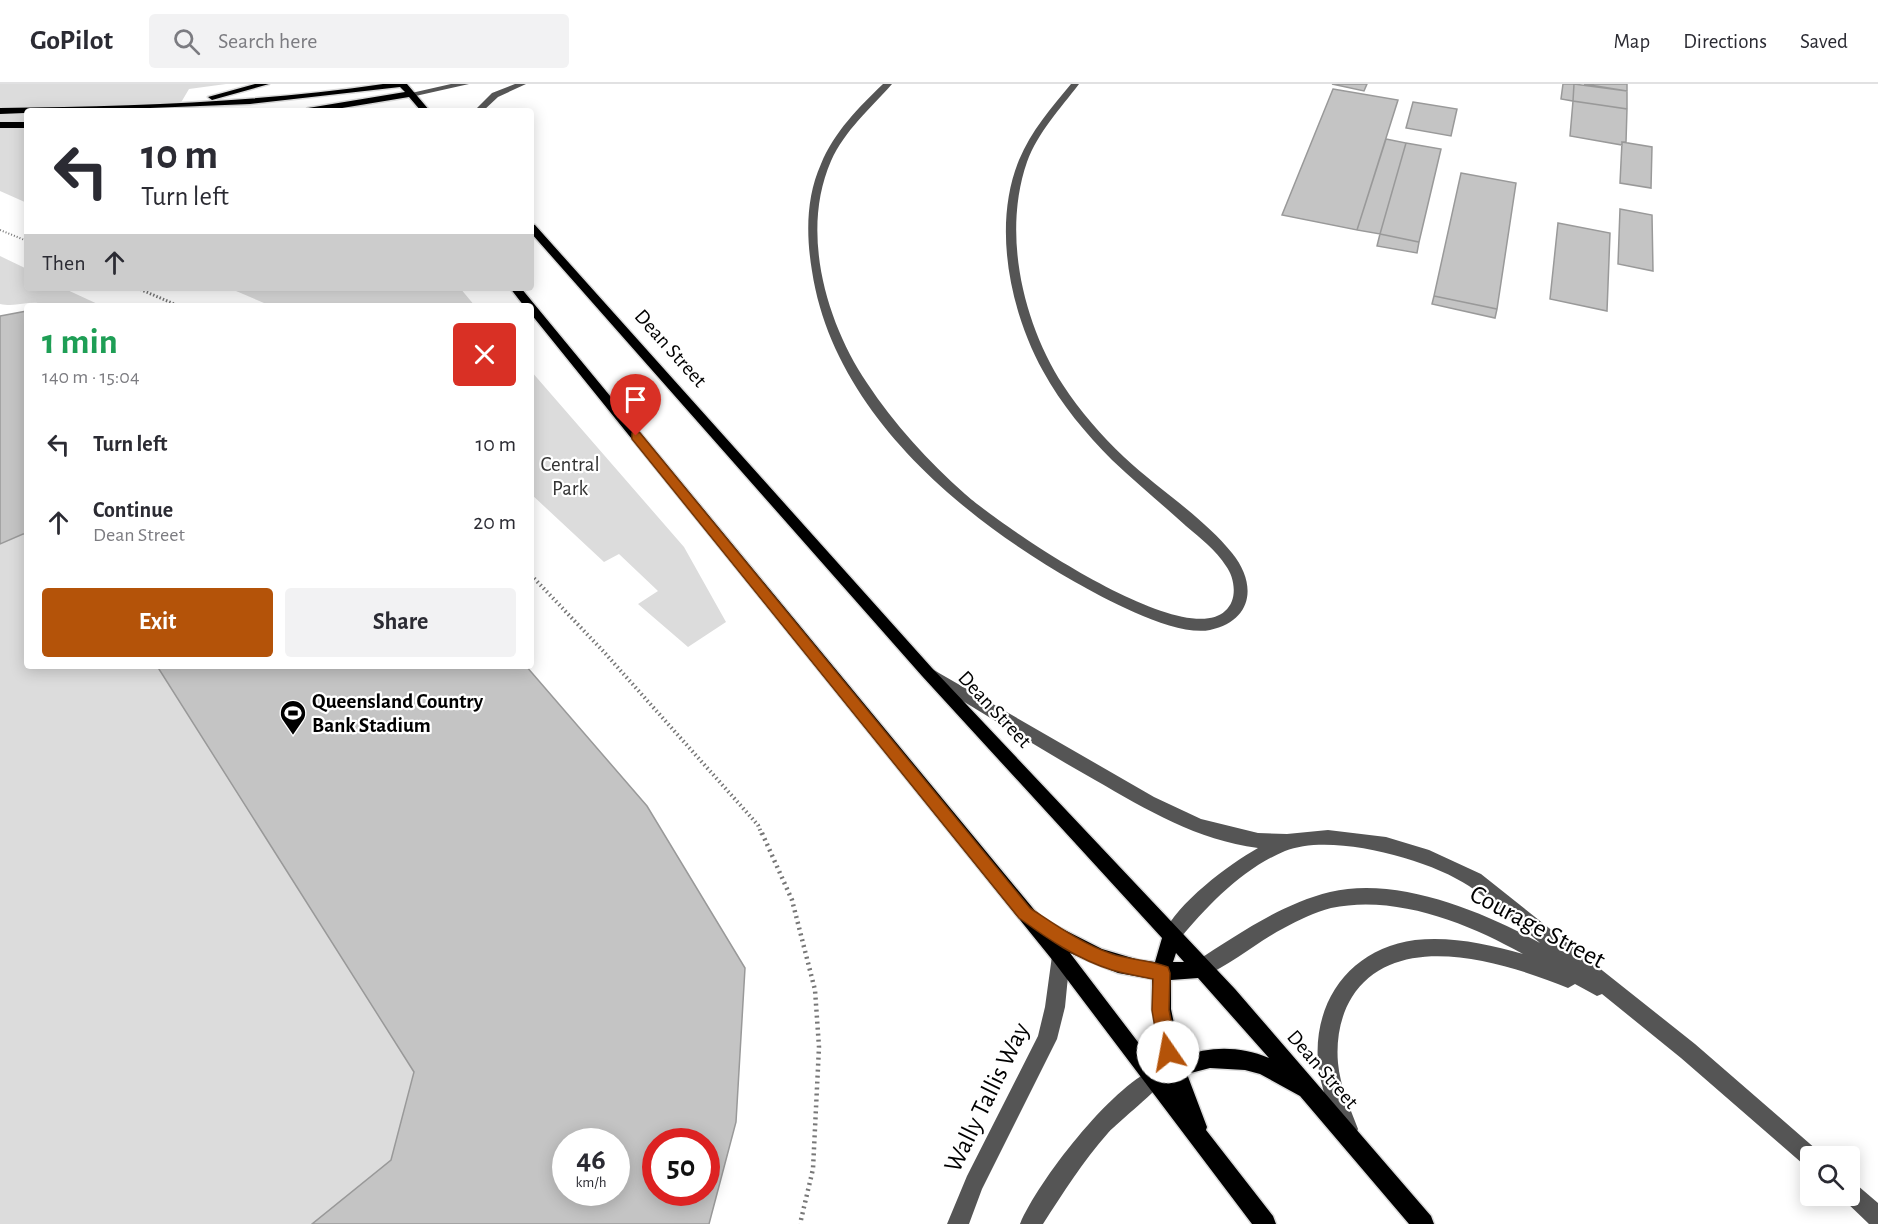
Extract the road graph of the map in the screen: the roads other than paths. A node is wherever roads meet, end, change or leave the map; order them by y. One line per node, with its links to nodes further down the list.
1 (265, 84): 10 (main road)
2 (401, 84): 7 (main road); 8 (main road)
3 (465, 84): 8 (street)
4 (522, 84): 14 (street)
5 (888, 84): 6 (street)
6 (1075, 84)
7 (351, 88): 9 (main road); 10 (main road)
8 (411, 94): 9 (main road); 13 (main road)
9 (362, 102): 11 (main road); 12 (main road)
10 (117, 108)
11 (326, 108)
12 (367, 108)
13 (423, 108)
14 (481, 108)
15 (24, 110): 16 (main road)
16 (0, 111)
17 (0, 125): 18 (main road)
18 (24, 125)
19 (534, 230): 23 (main road, Dean Street)
20 (517, 291): 21 (main road)
21 (527, 303)
22 (534, 312): 25 (main road)
23 (927, 672): 24 (street, Courage Street); 26 (main road, Dean Street)
24 (1288, 842): 26 (street, Courage Street); 30 (street, Courage Street)
25 (1024, 913): 27 (main road); 29 (main road)
26 (1172, 935): 28 (main road, Dean Street); 29 (main road)
27 (1061, 956): 32 (main road); 39 (street, Wally Tallis Way)
28 (1202, 968): 29 (main road); 30 (street, Courage Street); 33 (main road, Dean Street)
29 (1162, 973): 31 (main road)
30 (1644, 1015): 34 (street, Courage Street); 36 (street, Courage Street)
31 (1174, 1068): 32 (main road); 33 (main road); 35 (main road)
32 (1154, 1079): 35 (main road); 40 (street)
33 (1317, 1099): 34 (main road, Dean Street)
34 (1351, 1138): 42 (main road, Dean Street)
35 (1205, 1147): 41 (main road)
36 (1800, 1148)
37 (1860, 1201): 38 (street)
38 (1878, 1218)
39 (958, 1224)
40 (1031, 1224)
41 (1265, 1224)
42 (1423, 1224)

